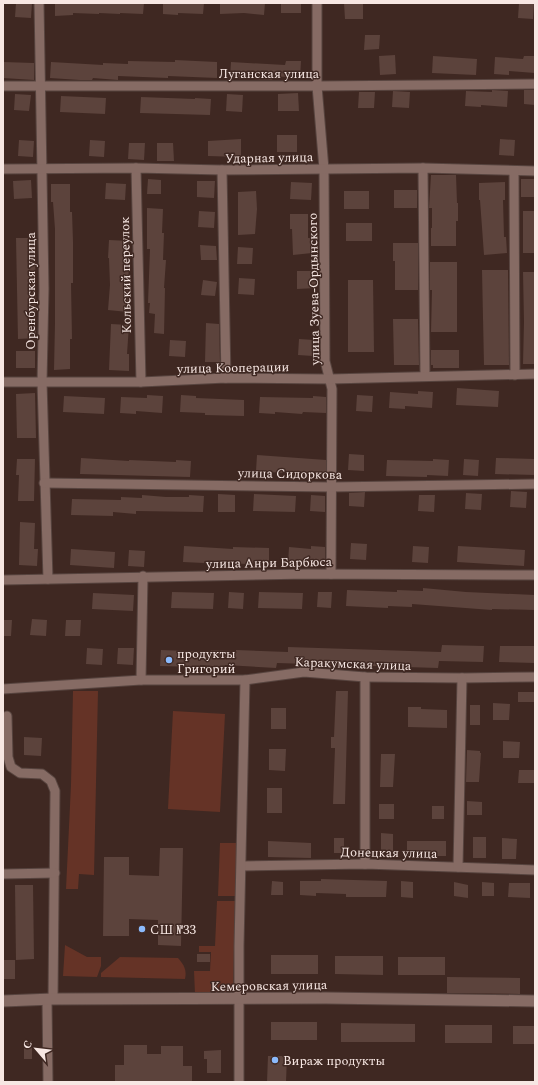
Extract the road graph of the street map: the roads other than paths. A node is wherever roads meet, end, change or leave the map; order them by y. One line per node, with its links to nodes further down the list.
1 (39, 3): 5 (street, Оренбурская улица)
2 (317, 3): 6 (street, улица Зуева-Ордынского)
3 (535, 84): 6 (street, Луганская улица)
4 (3, 86): 5 (street, Луганская улица)
5 (40, 86): 6 (street, Луганская улица); 11 (street, Оренбурская улица)
6 (317, 86): 10 (street, улица Зуева-Ордынского)
7 (136, 168): 11 (street, Ударная улица); 12 (street, Ударная улица); 22 (street, Кольский переулок)
8 (423, 168): 10 (street, Ударная улица); 13 (street, Ударная улица); 17 (street)
9 (3, 169): 11 (street, Ударная улица)
10 (324, 169): 12 (street, Ударная улица); 19 (street, улица Зуева-Ордынского)
11 (42, 170): 21 (street, Оренбурская улица)
12 (222, 170): 18 (street)
13 (514, 171): 14 (street, Ударная улица); 16 (street)
14 (535, 171)
15 (535, 374): 16 (street, улица Кооперации)
16 (515, 375): 17 (street, улица Кооперации)
17 (424, 376): 19 (street, улица Кооперации)
18 (226, 378): 19 (street, улица Кооперации); 22 (street, улица Кооперации)
19 (330, 379): 25 (street, улица Зуева-Ордынского)
20 (3, 382): 21 (street, улица Кооперации)
21 (42, 382): 22 (street, улица Кооперации); 23 (street, Оренбурская улица)
22 (141, 382)
23 (44, 483): 25 (street, улица Сидоркова); 29 (street, Оренбурская улица)
24 (535, 484): 25 (street, улица Сидоркова)
25 (331, 487): 26 (street, улица Зуева-Ордынского)
26 (331, 574): 27 (street, улица Анри Барбюса); 28 (street, улица Анри Барбюса)
27 (535, 575)
28 (143, 576): 29 (street, улица Анри Барбюса); 34 (street)
29 (48, 579): 30 (street, улица Анри Барбюса)
30 (3, 580)
31 (365, 677): 33 (street, Каракумская улица); 35 (street, Каракумская улица); 38 (street)
32 (535, 677): 33 (street, Каракумская улица)
33 (462, 678): 40 (street)
34 (141, 680): 35 (street, Каракумская улица); 36 (street, Каракумская улица)
35 (245, 680): 39 (street)
36 (3, 689)
37 (7, 716): 42 (street)
38 (365, 864): 39 (street, Донецкая улица); 40 (street, Донецкая улица)
39 (242, 866): 45 (street)
40 (458, 867): 41 (street, Донецкая улица)
41 (535, 870)
42 (55, 873): 43 (street); 44 (street)
43 (3, 874)
44 (50, 999): 45 (street, Кемеровская улица); 46 (street, Кемеровская улица); 48 (street)
45 (239, 999): 47 (street, Кемеровская улица); 49 (street)
46 (3, 1001)
47 (535, 1001)
48 (48, 1082)
49 (239, 1082)

